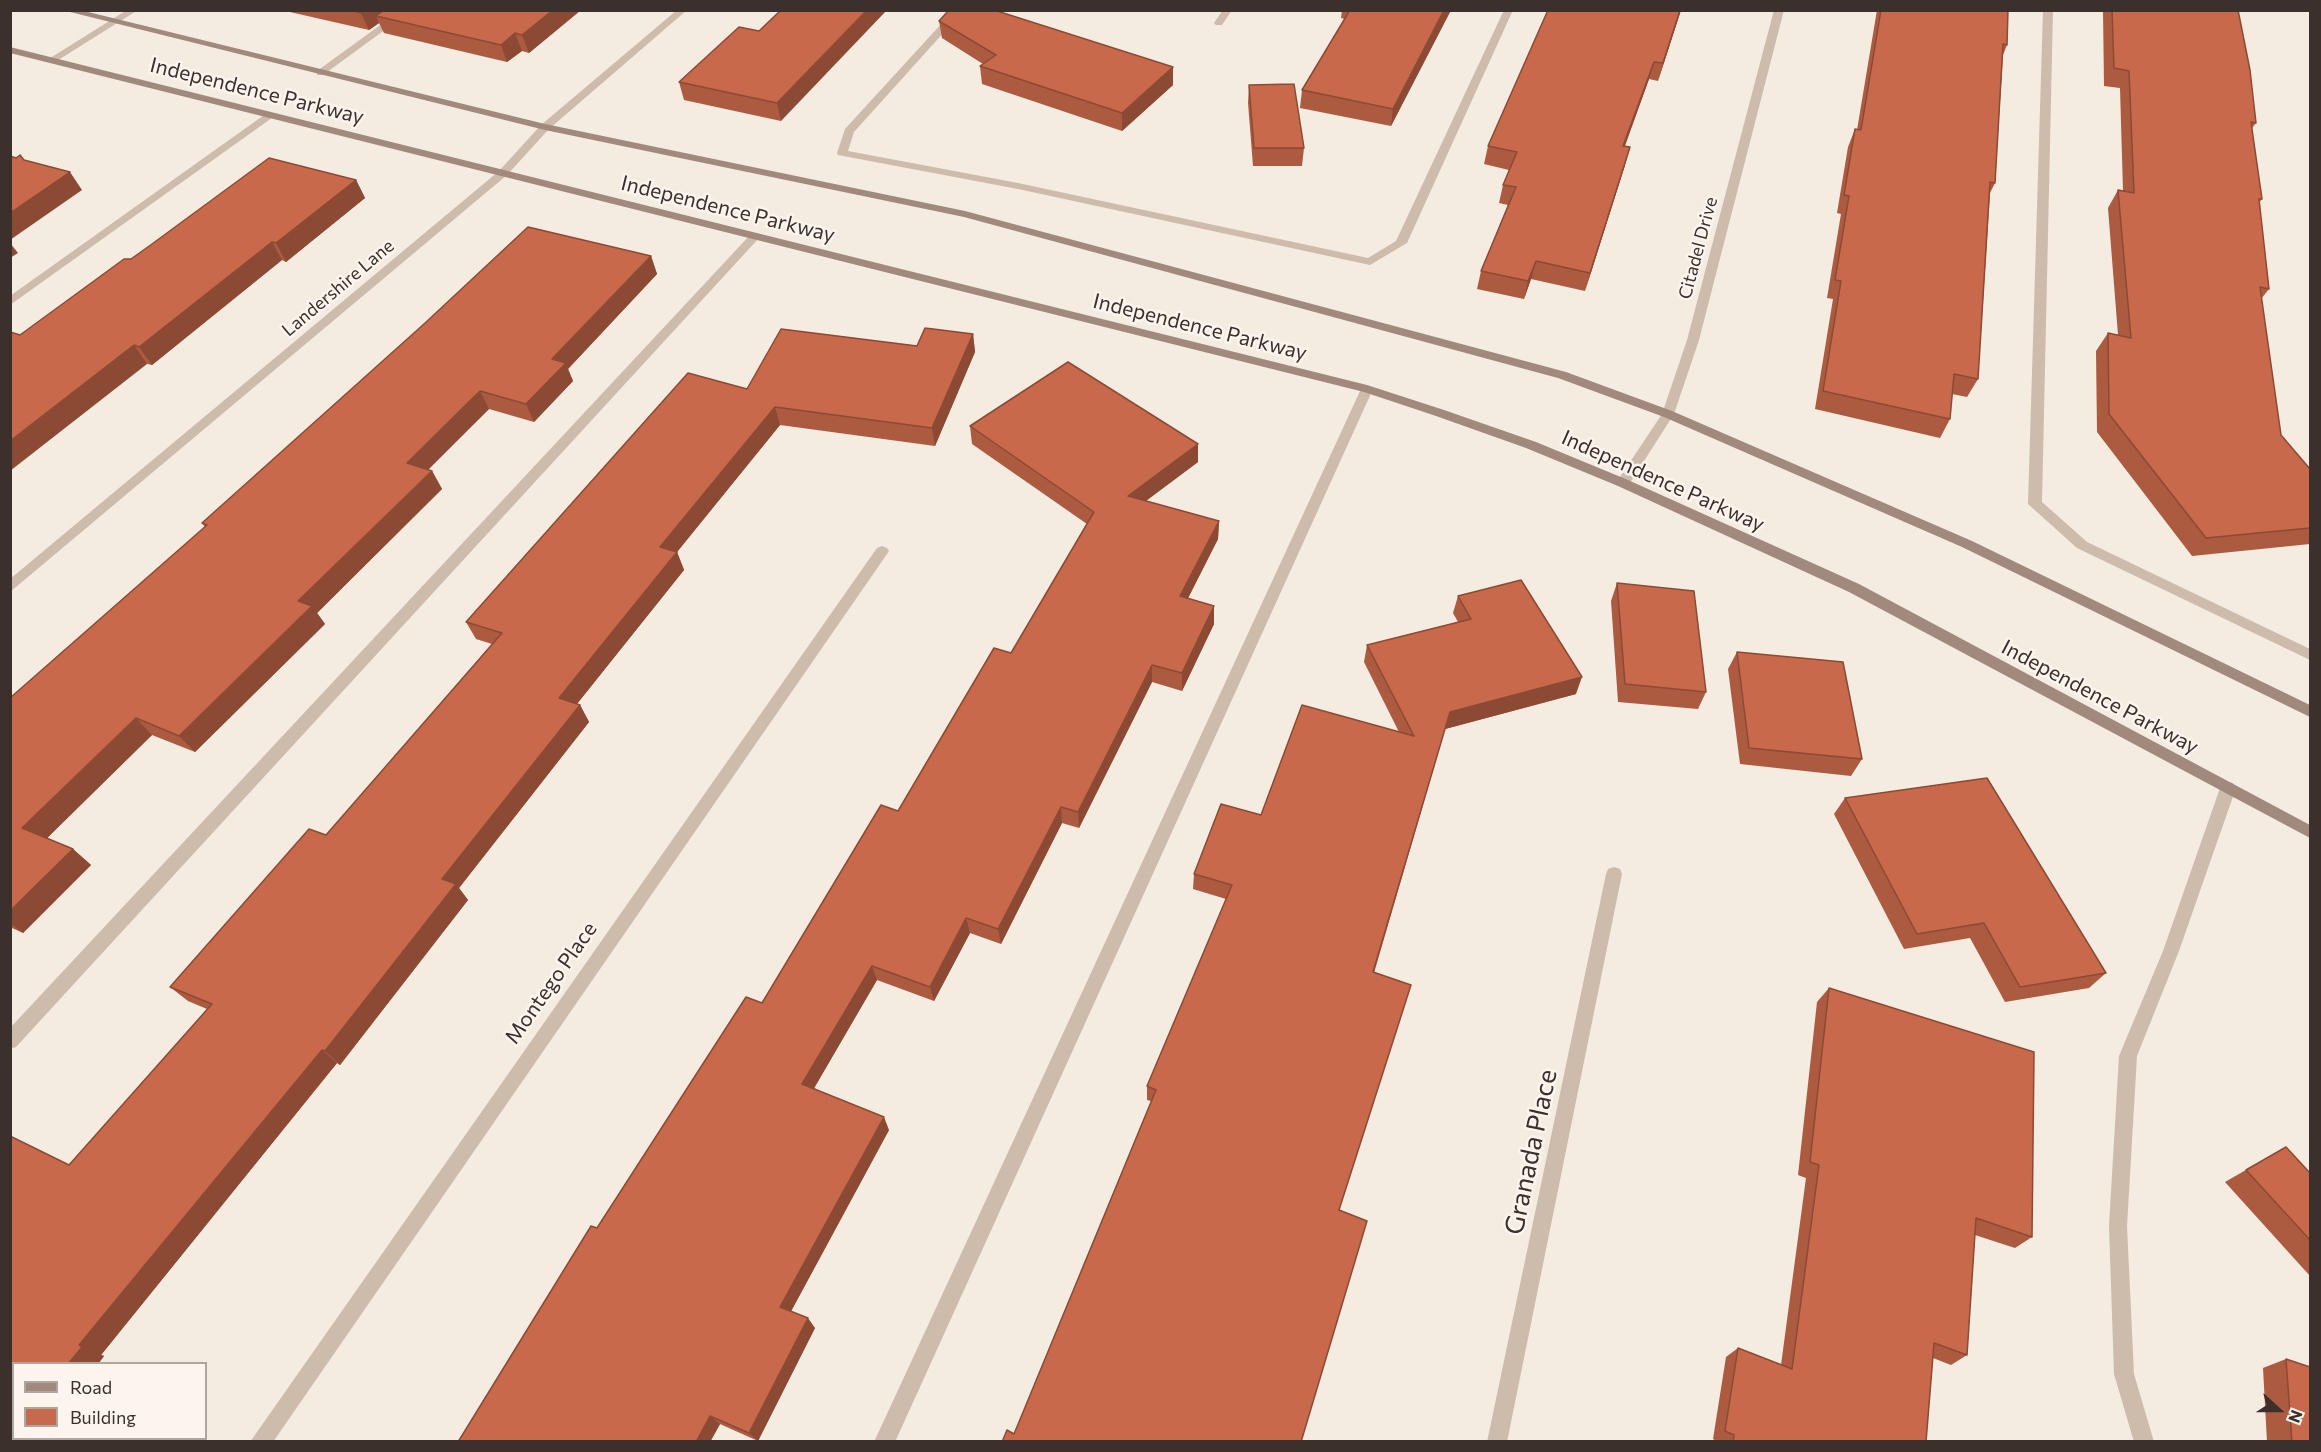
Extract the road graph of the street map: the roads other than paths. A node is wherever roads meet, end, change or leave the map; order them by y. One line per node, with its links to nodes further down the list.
1 (66, 10): 10 (main road, Independence Parkway)
2 (134, 10): 10 (street)
3 (408, 10): 14 (street)
4 (684, 10): 16 (street, Landershire Lane)
5 (960, 10): 7 (street)
6 (1228, 10): 11 (street)
7 (1509, 10)
8 (1779, 10): 21 (street, Citadel Drive)
9 (2048, 10): 25 (street)
10 (114, 22): 13 (street); 14 (main road, Independence Parkway)
11 (1219, 23)
12 (10, 50): 13 (main road, Independence Parkway)
13 (52, 60): 15 (main road, Independence Parkway)
14 (320, 73): 16 (main road, Independence Parkway)
15 (271, 115): 17 (main road, Independence Parkway); 19 (street)
16 (546, 128): 17 (street, Landershire Lane); 21 (main road, Independence Parkway)
17 (503, 173): 18 (main road, Independence Parkway); 24 (street, Landershire Lane)
18 (754, 236): 20 (main road, Independence Parkway); 30 (street)
19 (10, 302)
20 (1367, 389): 22 (main road, Independence Parkway); 32 (street)
21 (1668, 414): 22 (street, Citadel Drive); 26 (main road, Independence Parkway)
22 (1623, 483): 27 (main road, Independence Parkway)
23 (882, 551): 31 (street, Montego Place)
24 (10, 587)
25 (2310, 655)
26 (2310, 711)
27 (2229, 788): 28 (main road, Independence Parkway); 34 (street)
28 (2310, 832)
29 (1614, 874): 33 (street, Granada Place)
30 (10, 1041)
31 (260, 1442)
32 (884, 1442)
33 (1497, 1442)
34 (2144, 1442)

